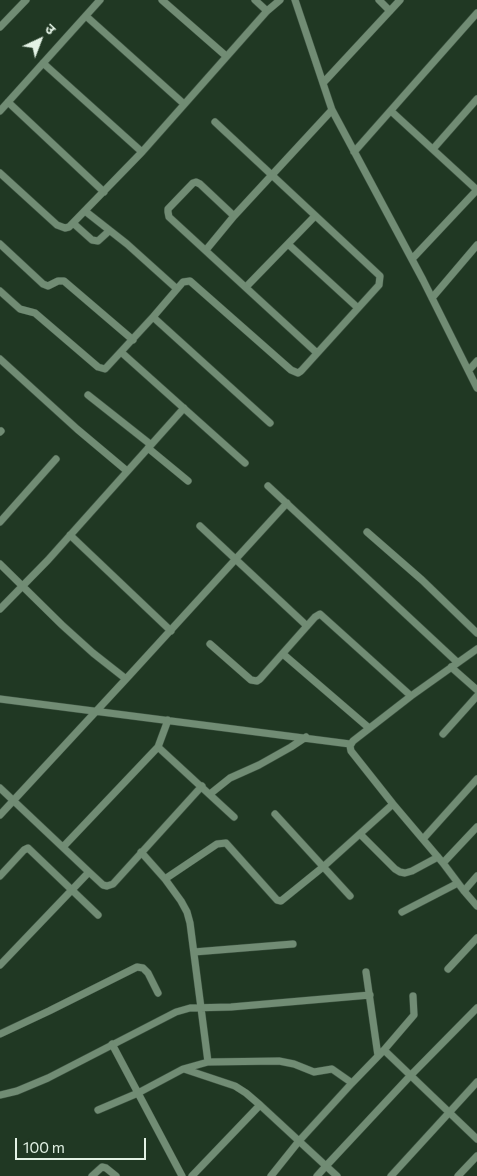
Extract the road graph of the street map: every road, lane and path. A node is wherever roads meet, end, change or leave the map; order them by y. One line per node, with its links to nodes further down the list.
1 (26, 0): 13 (street)
2 (100, 0): 11 (street)
3 (162, 0): 14 (street)
4 (255, 0): 9 (street)
5 (280, 0): 9 (street)
6 (295, 0): 16 (street)
7 (379, 0): 10 (street)
8 (400, 0): 10 (street)
9 (267, 11): 14 (street)
10 (390, 11): 16 (street)
11 (86, 16): 15 (street); 19 (street)
12 (475, 18): 22 (street)
13 (0, 27)
14 (226, 56): 19 (street)
15 (43, 62): 18 (street); 25 (street)
16 (323, 83): 20 (street)
17 (477, 99): 24 (street)
18 (8, 102): 21 (street); 30 (street)
19 (184, 104): 25 (street)
20 (332, 110): 26 (street); 28 (street)
21 (0, 111)
22 (391, 111): 24 (street); 26 (street)
23 (215, 122): 28 (street)
24 (433, 149): 29 (street)
25 (142, 152): 30 (street)
26 (354, 152): 40 (street)
27 (0, 173): 34 (street)
28 (272, 176): 32 (street); 33 (street)
29 (477, 190): 40 (street)
30 (104, 192): 31 (street)
31 (85, 211): 34 (street); 35 (street)
32 (234, 216): 39 (street); 39 (street)
33 (315, 216): 37 (street); 45 (street)
34 (73, 223): 35 (street)
35 (109, 231): 42 (street)
36 (0, 244): 47 (street)
37 (288, 244): 41 (street); 45 (street)
38 (477, 246): 44 (street)
39 (206, 250): 41 (street)
40 (412, 259): 44 (street)
41 (246, 287): 49 (street)
42 (177, 289): 46 (street); 49 (street)
43 (0, 291): 48 (street)
44 (432, 298): 52 (street)
45 (358, 308): 49 (street)
46 (153, 317): 47 (street); 56 (street)
47 (132, 340): 48 (street)
48 (121, 352): 55 (street)
49 (317, 353)
50 (0, 359): 60 (street)
51 (477, 361): 52 (street)
52 (469, 370): 53 (street)
53 (477, 388)
54 (88, 395): 57 (street)
55 (184, 408): 57 (street); 59 (street)
56 (270, 423)
57 (149, 446): 60 (street); 61 (street)
58 (56, 459): 64 (street)
59 (245, 463)
60 (127, 471): 67 (street)
61 (188, 481)
62 (268, 486): 63 (street)
63 (287, 503): 68 (street); 78 (street)
64 (0, 522)
65 (200, 526): 68 (street)
66 (367, 532): 74 (street)
67 (70, 535): 70 (street); 73 (street)
68 (235, 559): 72 (street); 73 (street)
69 (0, 564): 70 (street)
70 (23, 586): 71 (street); 79 (street)
71 (0, 609)
72 (307, 626): 77 (street); 81 (street)
73 (170, 630): 79 (street)
74 (477, 633)
75 (210, 644): 77 (street)
76 (477, 649): 78 (street)
77 (283, 654): 86 (street)
78 (454, 664): 80 (street); 81 (street)
79 (126, 679): 84 (street)
80 (477, 690)
81 (411, 696): 86 (street)
82 (477, 696): 87 (street)
83 (0, 699): 84 (street)
84 (96, 710): 85 (street); 95 (street)
85 (168, 720): 88 (street); 90 (street)
86 (369, 728): 89 (street)
87 (443, 734)
88 (306, 737): 89 (street); 94 (street)
89 (350, 744): 96 (street)
90 (158, 747): 92 (street); 103 (street)
91 (477, 779): 102 (street)
92 (202, 786): 94 (street); 104 (street)
93 (0, 788): 95 (street)
94 (210, 794): 99 (street)
95 (13, 800): 97 (street); 103 (street)
96 (393, 804): 101 (street); 102 (street)
97 (0, 814)
98 (275, 814): 107 (street)
99 (234, 817)
100 (477, 827): 106 (street)
101 (360, 834): 105 (street); 107 (street)
102 (423, 839): 105 (street)
103 (63, 847): 108 (street)
104 (141, 852): 108 (street); 111 (street)
105 (438, 857): 106 (street)
106 (443, 863): 112 (street)
107 (323, 867): 111 (street); 115 (street)
108 (89, 872): 113 (street)
109 (0, 876): 113 (street)
110 (477, 876): 114 (street)
111 (164, 879): 121 (street)
112 (458, 883): 114 (street); 117 (street)
113 (73, 890): 118 (street); 122 (street)
114 (464, 891): 116 (street)
115 (350, 896)
116 (477, 906)
117 (402, 912)
118 (98, 915)
119 (477, 938): 123 (street)
120 (293, 944): 121 (street)
121 (194, 952): 128 (street)
122 (0, 965)
123 (448, 969)
124 (366, 972): 126 (street)
125 (158, 993): 130 (street)
126 (370, 995): 128 (street); 133 (street)
127 (413, 996): 132 (street)
128 (201, 1006): 131 (street); 134 (street)
129 (477, 1008): 136 (street)
130 (0, 1034)
131 (112, 1044): 139 (street); 140 (street)
132 (384, 1050): 133 (street); 136 (street)
133 (378, 1056): 138 (street)
134 (208, 1062): 135 (street); 138 (street)
135 (183, 1068): 139 (street); 141 (street)
136 (411, 1075): 143 (street); 147 (street)
137 (477, 1082): 143 (street)
138 (352, 1083): 145 (street)
139 (138, 1093): 142 (street); 150 (street)
140 (0, 1095)
141 (260, 1105): 145 (street); 151 (street)
142 (98, 1110)
143 (450, 1112): 144 (street); 155 (street)
144 (477, 1139)
145 (299, 1142): 147 (street); 152 (street)
146 (477, 1156): 156 (street)
147 (326, 1166): 153 (street); 154 (street)
148 (92, 1176): 149 (street)
149 (116, 1176)
150 (182, 1176)
151 (192, 1176)
152 (271, 1176)
153 (317, 1176)
154 (337, 1176)
155 (391, 1176)
156 (458, 1176)

